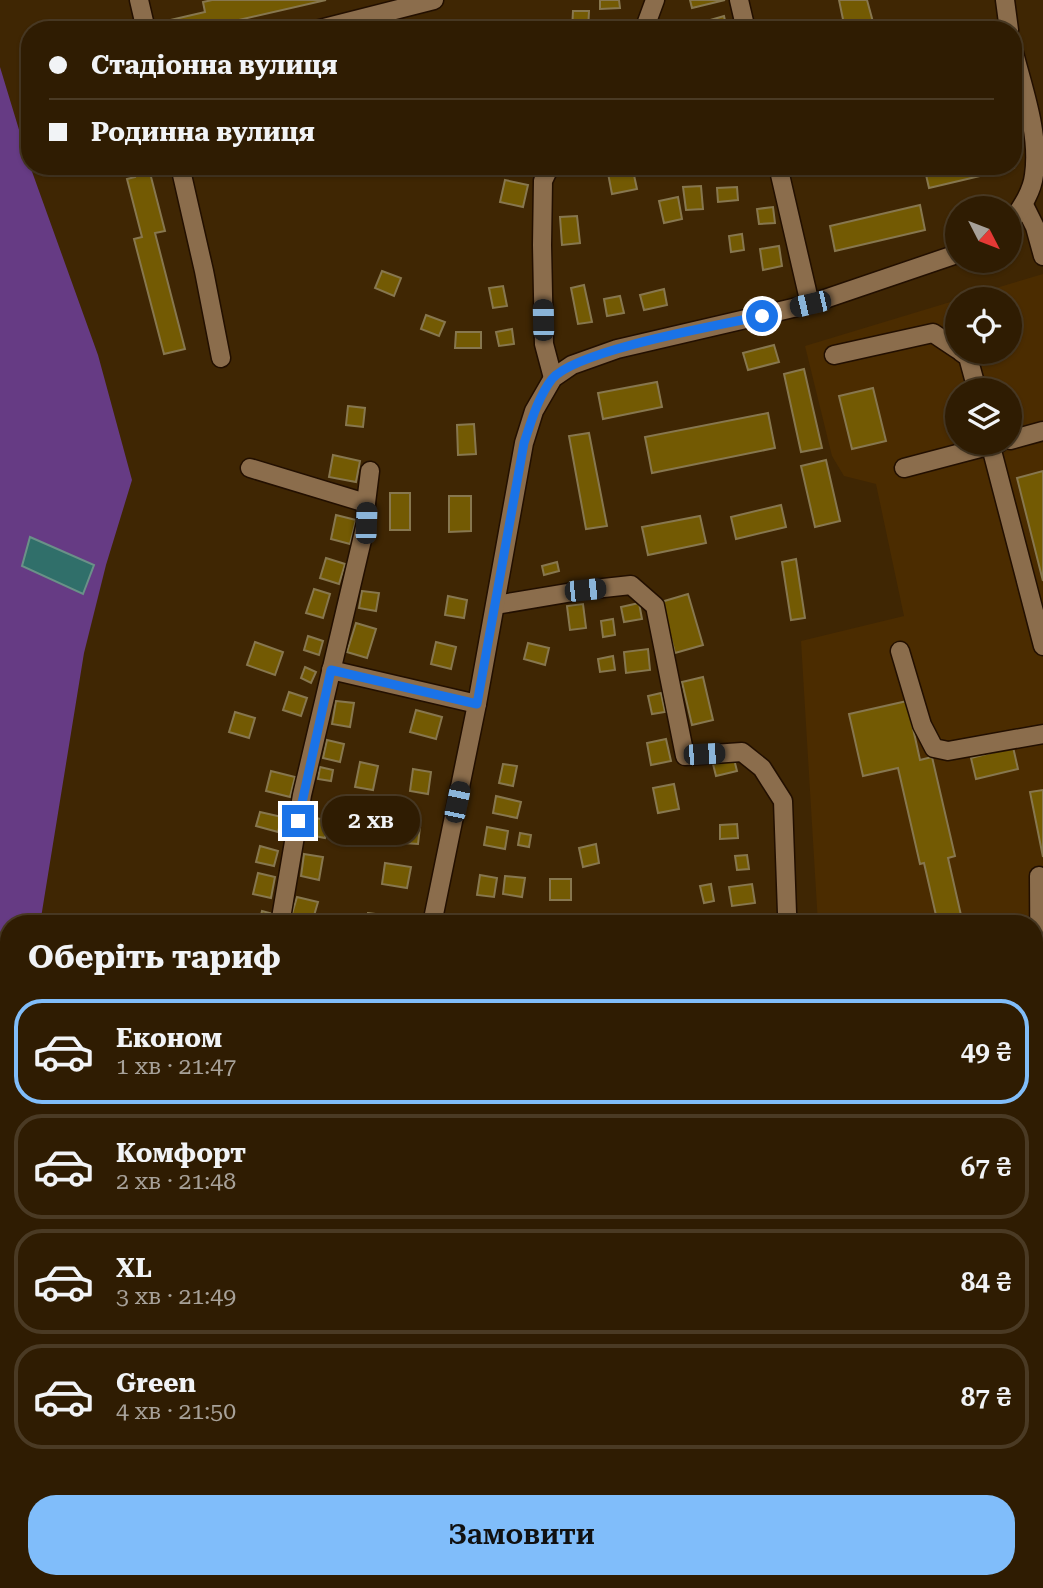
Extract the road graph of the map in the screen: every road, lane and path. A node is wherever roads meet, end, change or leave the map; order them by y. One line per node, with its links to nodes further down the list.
1 (139, 0): 6 (street)
2 (434, 0): 7 (street)
3 (655, 0): 8 (street)
4 (739, 0): 9 (street)
5 (1006, 0): 10 (street)
6 (144, 21)
7 (351, 21)
8 (647, 21)
9 (744, 21)
10 (1008, 21)
11 (1022, 90): 15 (street)
12 (182, 175): 22 (street)
13 (546, 175): 23 (street)
14 (780, 175): 19 (street)
15 (1024, 205): 16 (street); 17 (street)
16 (1022, 208)
17 (1043, 256)
18 (945, 258): 19 (street)
19 (810, 304): 23 (street)
20 (945, 341): 21 (street)
21 (834, 355)
22 (220, 358)
23 (553, 378): 32 (street)
24 (1043, 431): 25 (street)
25 (1022, 437)
26 (952, 455): 29 (street)
27 (996, 455): 33 (street)
28 (250, 468): 31 (street)
29 (904, 468)
30 (370, 471): 31 (street)
31 (366, 503): 35 (street)
32 (496, 605): 36 (street); 42 (street)
33 (1043, 646)
34 (901, 650): 37 (street)
35 (331, 670): 36 (street); 40 (street)
36 (477, 704): 41 (street)
37 (1043, 734)
38 (1039, 876): 39 (street)
39 (1042, 904)
40 (282, 915)
41 (434, 915)
42 (787, 915)

